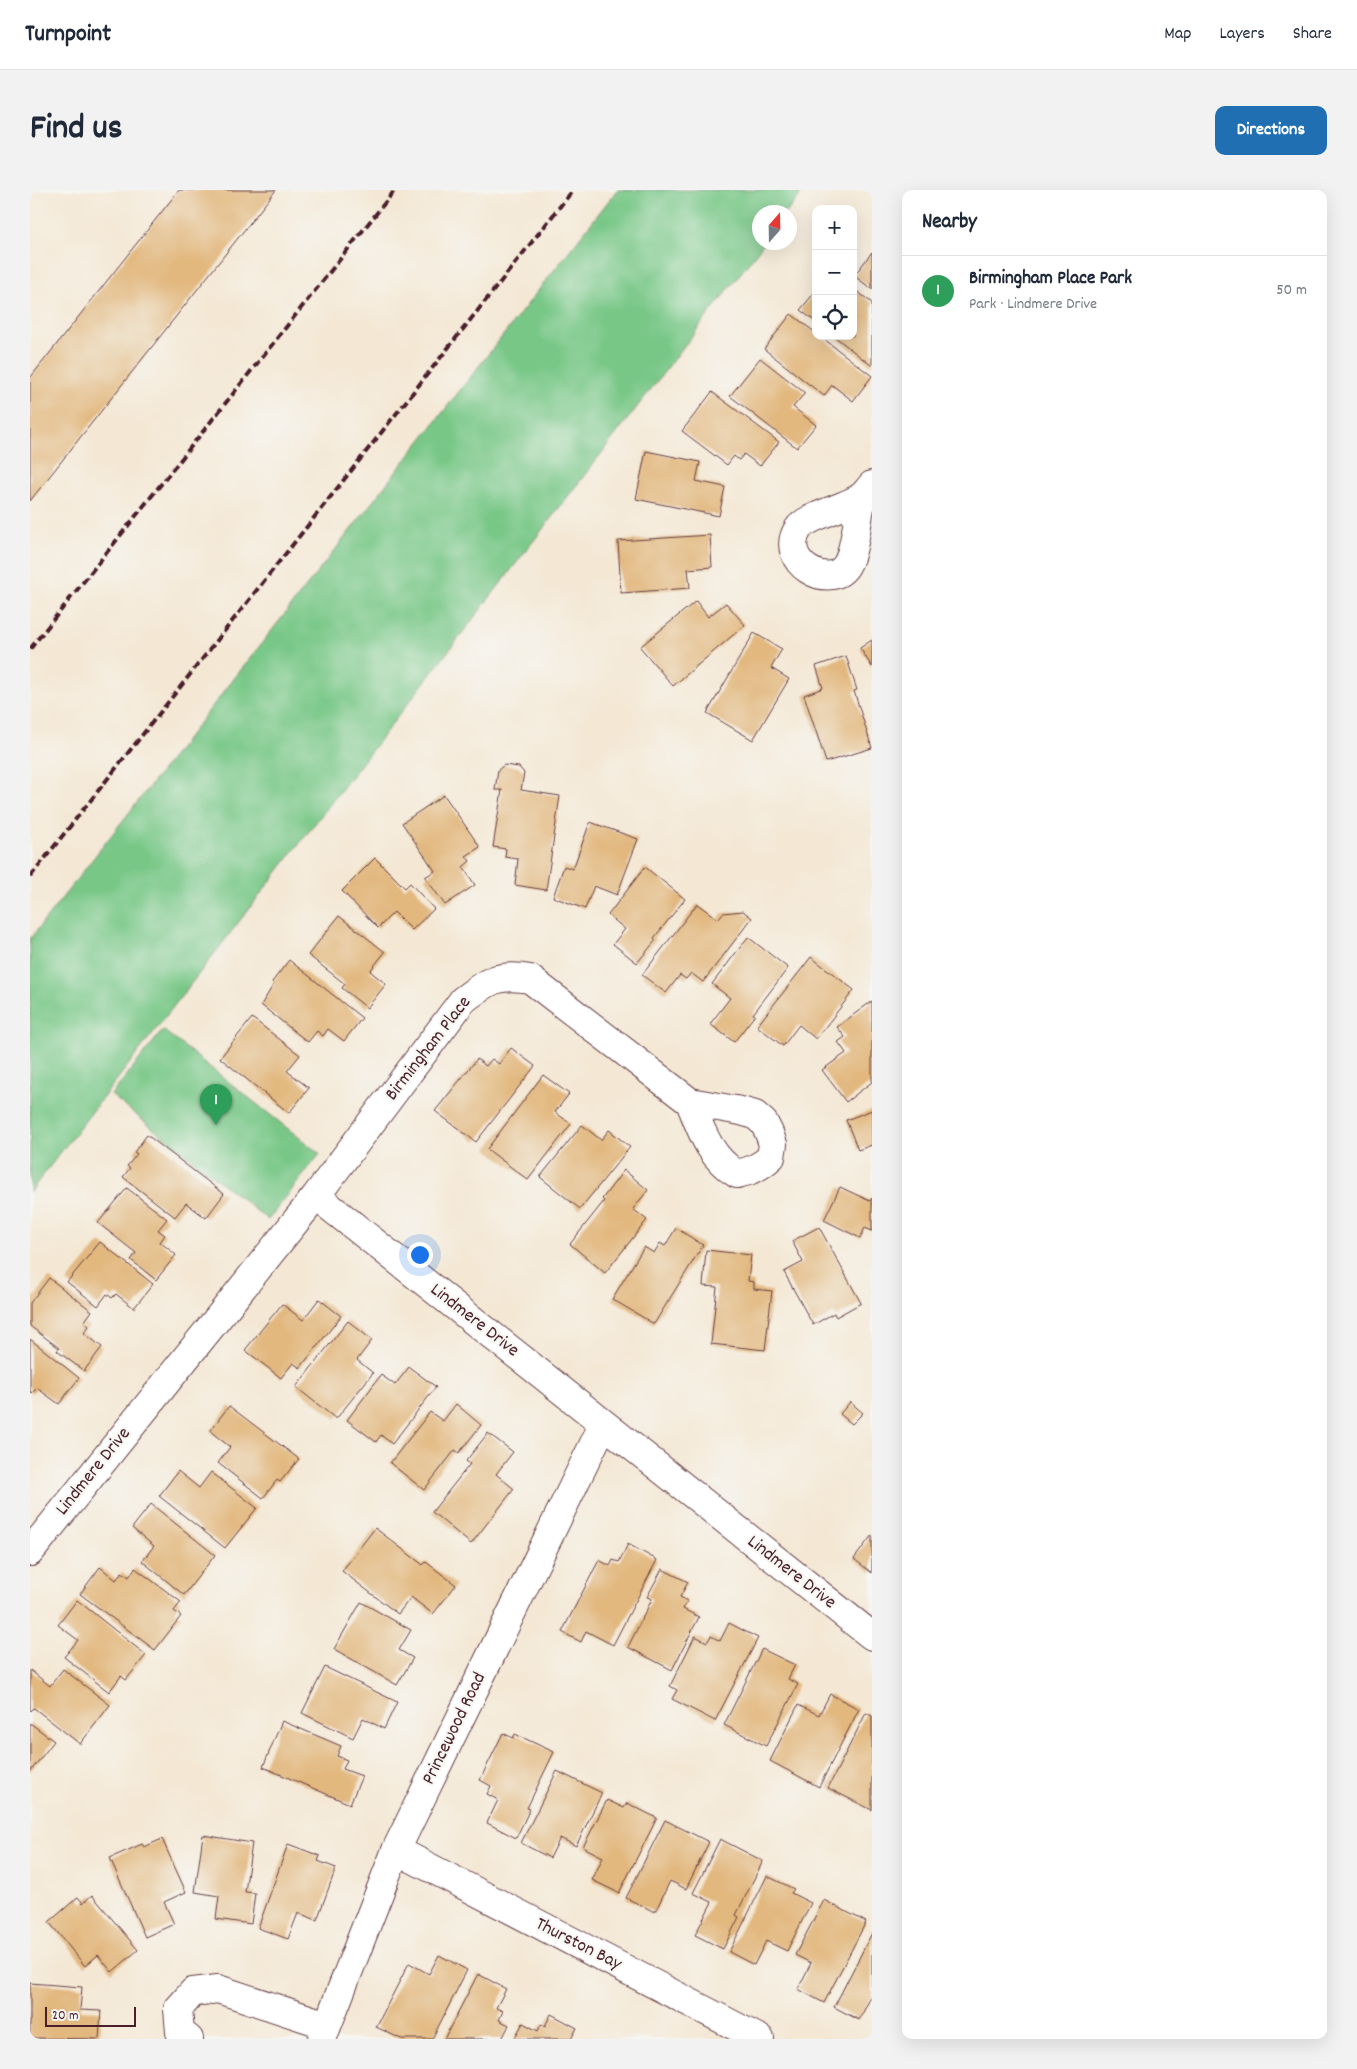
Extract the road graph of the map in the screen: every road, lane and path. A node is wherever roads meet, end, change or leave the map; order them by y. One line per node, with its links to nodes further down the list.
1 (690, 1102): 2 (street, Birmingham Place)
2 (316, 1196): 3 (street, Lindmere Drive); 4 (street, Lindmere Drive)
3 (603, 1424): 5 (street, Lindmere Drive); 6 (street, Princewood Road)
4 (30, 1552)
5 (872, 1636)
6 (396, 1850): 7 (street, Princewood Road); 9 (street, Thurston Bay)
7 (324, 2032): 8 (street)
8 (189, 2039)
9 (760, 2039)

